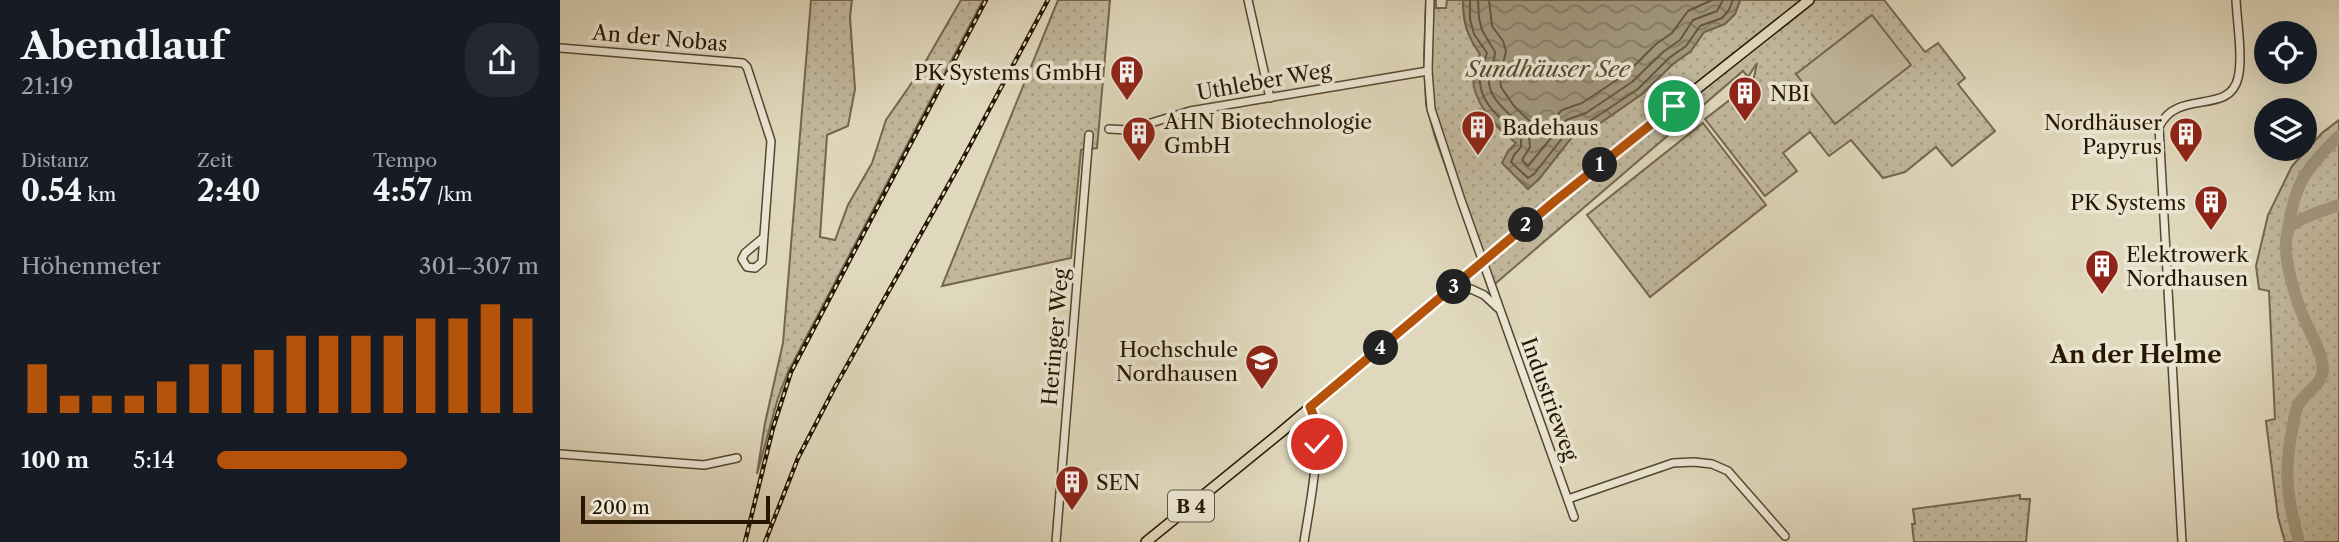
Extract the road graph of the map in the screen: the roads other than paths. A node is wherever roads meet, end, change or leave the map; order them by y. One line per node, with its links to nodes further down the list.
1 (1248, 0): 7 (street)
2 (1430, 0): 6 (street)
3 (1809, 0): 11 (main road, B 4)
4 (2236, 0): 25 (street)
5 (560, 48): 10 (street, An der Nobas)
6 (1427, 71): 7 (street, Uthleber Weg); 11 (street)
7 (1270, 98): 8 (street, Uthleber Weg)
8 (1109, 129)
9 (1089, 135): 22 (street, Heringer Weg)
10 (763, 238)
11 (1483, 261): 12 (main road, B 4); 13 (street, Industrieweg)
12 (1441, 298): 13 (street); 14 (main road, B 4)
13 (1500, 310): 19 (street, Industrieweg)
14 (1310, 407): 15 (main road, B 4); 16 (street)
15 (1292, 423): 16 (street); 23 (main road, B 4)
16 (1317, 436): 24 (street)
17 (560, 454): 18 (street)
18 (737, 458)
19 (1568, 499): 20 (street, Industrieweg); 21 (street)
20 (1574, 517)
21 (1785, 536)
22 (1056, 542)
23 (1146, 542)
24 (1304, 542)
25 (2182, 542)

